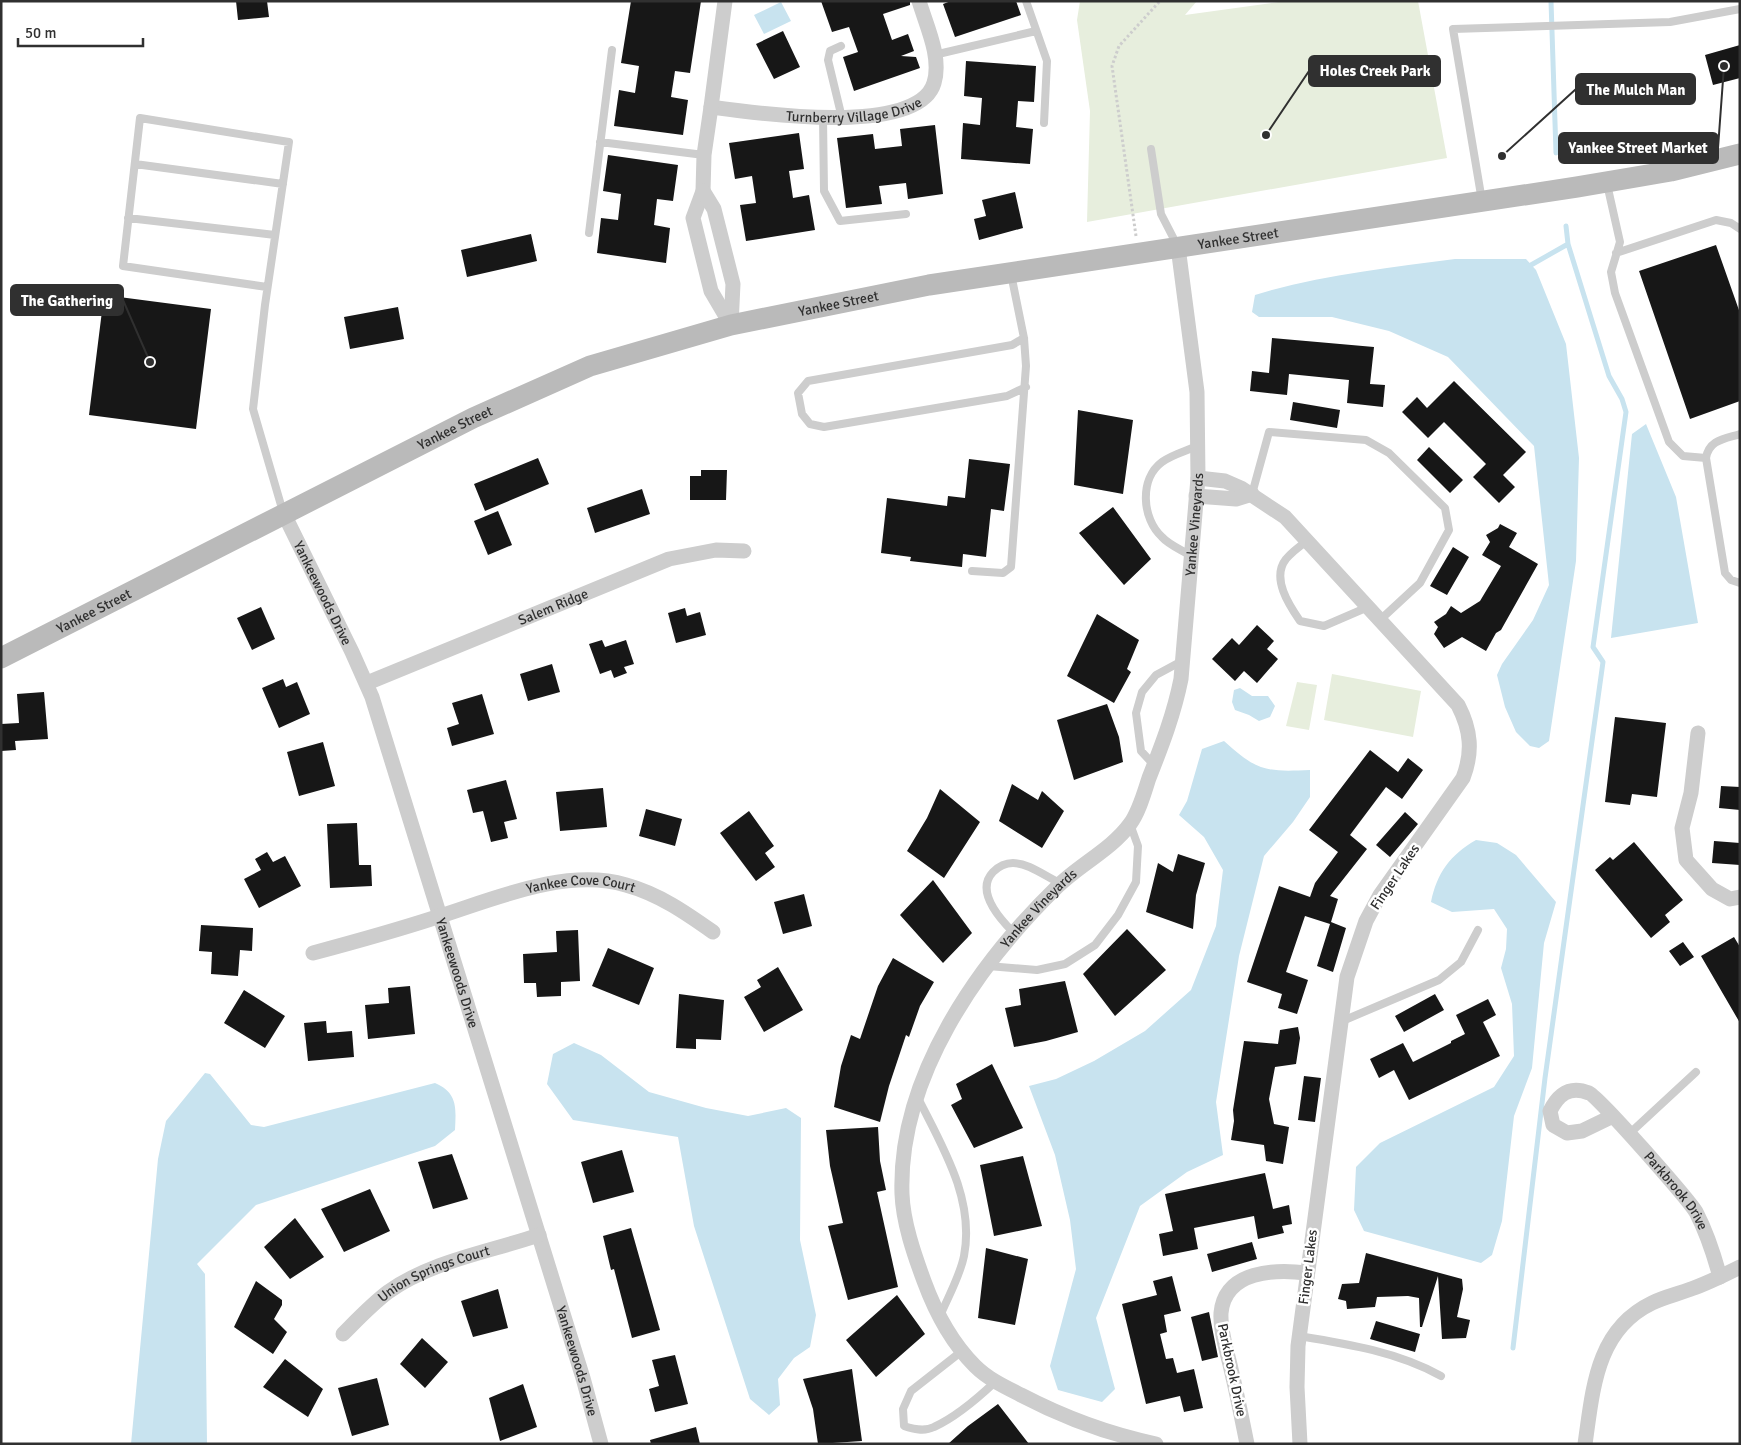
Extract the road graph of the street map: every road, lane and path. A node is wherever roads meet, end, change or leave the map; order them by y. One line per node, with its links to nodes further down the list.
1 (725, 1): 10 (street)
2 (919, 1): 9 (street, Turnberry Village Drive)
3 (1026, 1): 6 (lane)
4 (1160, 1): 30 (path)
5 (1740, 9): 22 (lane)
6 (1036, 31): 9 (lane); 13 (lane)
7 (841, 46): 12 (lane)
8 (612, 50): 14 (lane)
9 (934, 55): 12 (street, Turnberry Village Drive)
10 (711, 107): 11 (street, Turnberry Village Drive); 17 (street)
11 (822, 118): 12 (street, Turnberry Village Drive); 23 (lane)
12 (842, 118)
13 (1044, 123)
14 (600, 142): 17 (lane); 26 (lane)
15 (1151, 149): 28 (lane)
16 (1740, 154): 19 (street, Yankee Street)
17 (704, 155): 21 (street)
18 (135, 164): 20 (lane); 20 (lane); 24 (lane)
19 (1607, 182): 22 (street, Yankee Street); 29 (lane)
20 (283, 184): 27 (lane)
21 (702, 190): 33 (street); 33 (street)
22 (1482, 202): 28 (street, Yankee Street)
23 (906, 214)
24 (128, 218): 27 (lane); 32 (lane)
25 (1740, 229): 29 (lane)
26 (589, 232)
27 (275, 235): 32 (lane)
28 (1178, 247): 30 (street, Yankee Street); 37 (street, Yankee Vineyards)
29 (1616, 253): 38 (lane)
30 (1138, 254): 31 (street, Yankee Street)
31 (1012, 274): 33 (street, Yankee Street); 34 (lane)
32 (267, 287): 42 (lane)
33 (731, 325): 42 (street, Yankee Street)
34 (1024, 338): 35 (lane); 35 (lane)
35 (1026, 387): 46 (lane)
36 (1740, 434): 38 (lane)
37 (1197, 446): 39 (street, Yankee Vineyards); 45 (lane)
38 (1706, 458): 47 (lane)
39 (1198, 478): 40 (street, Finger Lakes); 41 (street, Yankee Vineyards)
40 (1252, 494): 41 (street); 43 (street, Finger Lakes); 49 (lane)
41 (1196, 496): 45 (street, Yankee Vineyards)
42 (284, 514): 50 (street, Yankee Street); 52 (street, Yankeewoods Drive)
43 (1307, 540): 48 (street, Finger Lakes); 48 (lane)
44 (744, 551): 52 (street, Salem Ridge)
45 (1191, 556): 51 (street, Yankee Vineyards)
46 (972, 571)
47 (1740, 583)
48 (1368, 606): 49 (street, Finger Lakes)
49 (1380, 620): 64 (street, Finger Lakes)
50 (1, 658)
51 (1182, 661): 54 (street, Yankee Vineyards); 54 (lane)
52 (366, 683): 58 (street, Yankeewoods Drive)
53 (1698, 733): 57 (street)
54 (1154, 766): 55 (street, Yankee Vineyards)
55 (1130, 824): 56 (street, Yankee Vineyards); 63 (lane)
56 (1060, 884): 61 (street, Yankee Vineyards); 61 (lane)
57 (1740, 898)
58 (439, 916): 60 (street, Yankee Cove Court); 62 (street, Yankee Cove Court); 69 (street, Yankeewoods Drive)
59 (1478, 930): 64 (lane)
60 (713, 932)
61 (1013, 932): 63 (street, Yankee Vineyards)
62 (313, 953)
63 (988, 966): 66 (street, Yankee Vineyards)
64 (1340, 1022): 71 (street, Finger Lakes)
65 (1696, 1072): 68 (lane)
66 (918, 1098): 73 (street, Yankee Vineyards); 73 (lane)
67 (1613, 1116): 68 (street, Parkbrook Drive)
68 (1629, 1134): 72 (street, Parkbrook Drive)
69 (539, 1235): 74 (street, Union Springs Court); 80 (street, Yankeewoods Drive)
70 (1740, 1267): 72 (street)
71 (1307, 1273): 75 (street, Finger Lakes); 82 (street, Parkbrook Drive)
72 (1720, 1277): 84 (street)
73 (940, 1316): 76 (street, Yankee Vineyards)
74 (343, 1334)
75 (1299, 1336): 77 (lane); 83 (street, Finger Lakes)
76 (962, 1351): 78 (street, Yankee Vineyards); 78 (lane)
77 (1441, 1376)
78 (996, 1382): 79 (street, Yankee Vineyards)
79 (1125, 1440): 81 (street, Yankee Vineyards)
80 (601, 1444)
81 (1156, 1444)
82 (1247, 1444)
83 (1300, 1444)
84 (1585, 1444)

